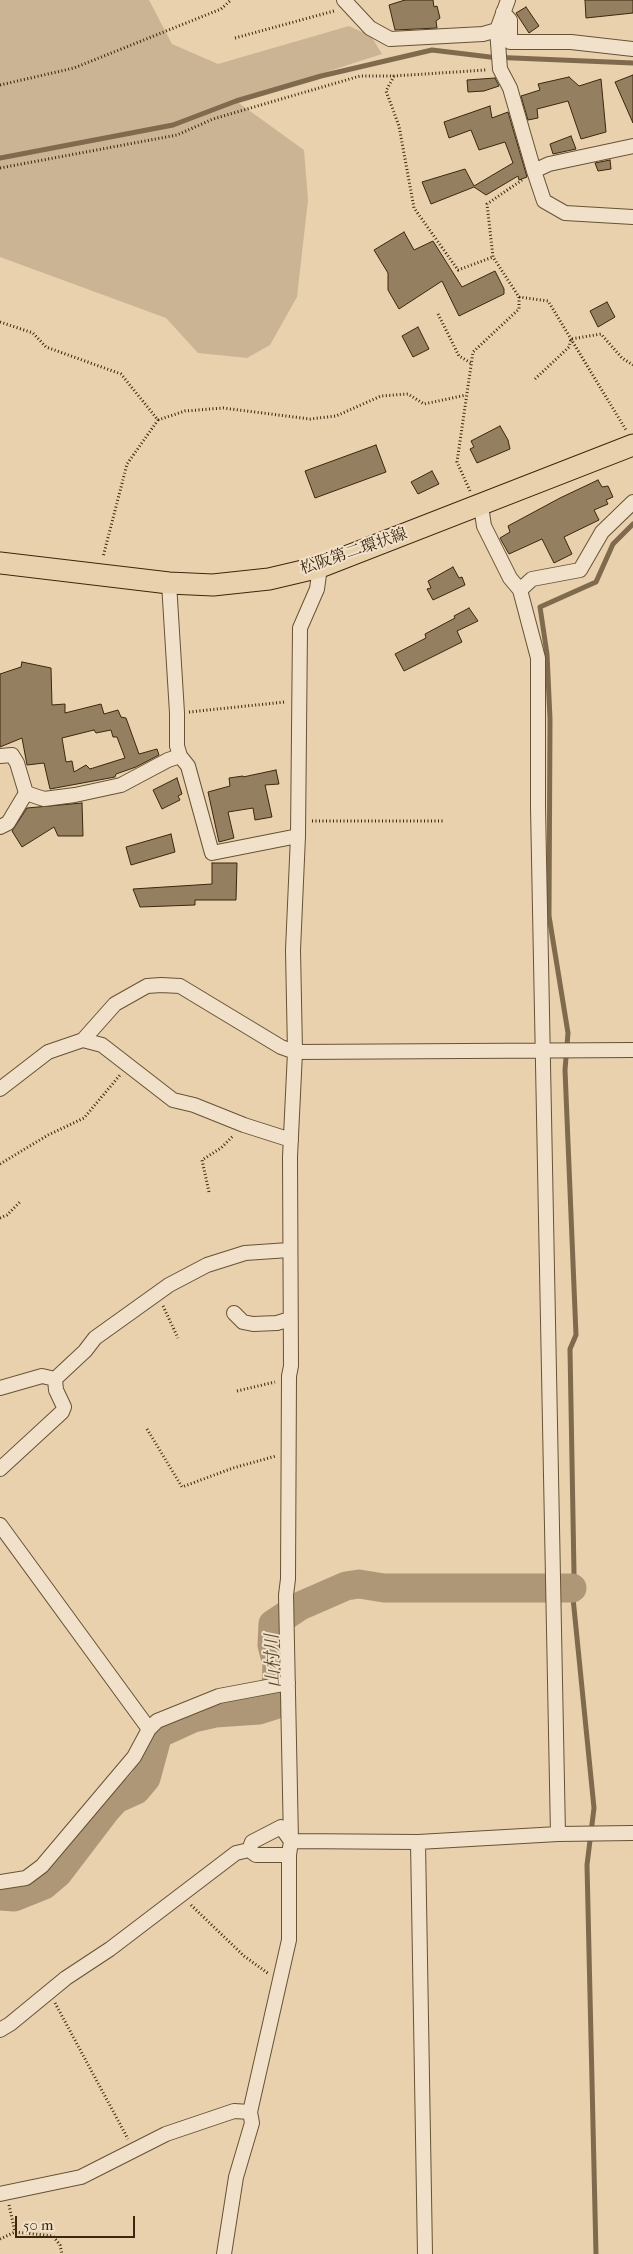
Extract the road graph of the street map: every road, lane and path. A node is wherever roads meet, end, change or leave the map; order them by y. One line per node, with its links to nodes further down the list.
1 (231, 0): 9 (path)
2 (348, 4): 4 (street); 5 (path)
3 (506, 6): 4 (street); 6 (street)
4 (497, 30): 7 (street)
5 (235, 38)
6 (633, 49)
7 (500, 69): 8 (path); 12 (street)
8 (394, 76): 11 (path); 14 (path)
9 (0, 85)
10 (633, 146): 12 (street)
11 (0, 168)
12 (534, 171): 13 (street); 14 (path)
13 (633, 216)
14 (494, 257): 15 (path)
15 (519, 298): 18 (path); 19 (path)
16 (438, 314): 19 (path)
17 (0, 322): 23 (path)
18 (571, 338): 20 (path); 21 (path); 24 (path)
19 (471, 363): 22 (path)
20 (633, 365)
21 (534, 379)
22 (467, 395): 23 (path); 26 (path)
23 (158, 420): 29 (path)
24 (630, 439): 26 (main road, 松阪第二環状線)
25 (633, 502): 31 (street)
26 (480, 506): 28 (main road, 松阪第二環状線); 31 (street)
27 (0, 563): 29 (main road, 松阪第二環状線)
28 (320, 567): 30 (main road, 松阪第二環状線); 32 (street)
29 (98, 575): 30 (main road, 松阪第二環状線)
30 (168, 583): 33 (street)
31 (520, 590): 42 (street)
32 (300, 700): 33 (path); 38 (street)
33 (177, 713): 35 (street)
34 (0, 756): 36 (street)
35 (180, 756): 36 (street); 40 (street)
36 (26, 793): 39 (street)
37 (445, 821): 38 (path)
38 (299, 822): 40 (street)
39 (0, 828)
40 (298, 836): 44 (street)
41 (83, 1040): 44 (street); 45 (street); 46 (street)
42 (543, 1050): 43 (street); 44 (street); 69 (street)
43 (633, 1050)
44 (296, 1052): 48 (street)
45 (129, 1066): 47 (street); 49 (path)
46 (0, 1089)
47 (244, 1125): 48 (street); 50 (path)
48 (291, 1140): 53 (street)
49 (0, 1164)
50 (209, 1192)
51 (20, 1202): 52 (path)
52 (0, 1218)
53 (289, 1250): 54 (street); 56 (street)
54 (157, 1294): 57 (path); 58 (street)
55 (234, 1313): 56 (street)
56 (290, 1319): 63 (street)
57 (178, 1338)
58 (56, 1379): 60 (street); 64 (street)
59 (276, 1382): 61 (path)
60 (2, 1383)
61 (237, 1391)
62 (147, 1429): 63 (path)
63 (289, 1455): 66 (street)
64 (0, 1469)
65 (0, 1525): 67 (street)
66 (288, 1683): 67 (street); 71 (street)
67 (149, 1729): 73 (street)
68 (633, 1833): 69 (street)
69 (558, 1834): 70 (street)
70 (418, 1842): 71 (street); 85 (street)
71 (290, 1848): 72 (street); 72 (street); 75 (street)
72 (249, 1850): 74 (street)
73 (0, 1882)
74 (180, 1894): 75 (path); 76 (street)
75 (279, 1982): 78 (street)
76 (49, 1992): 77 (street); 79 (path)
77 (0, 2030)
78 (250, 2112): 79 (street); 84 (street)
79 (134, 2150): 80 (street)
80 (3, 2193): 81 (path)
81 (15, 2232): 82 (path); 83 (path)
82 (0, 2239)
83 (62, 2254)
84 (224, 2254)
85 (425, 2254)

